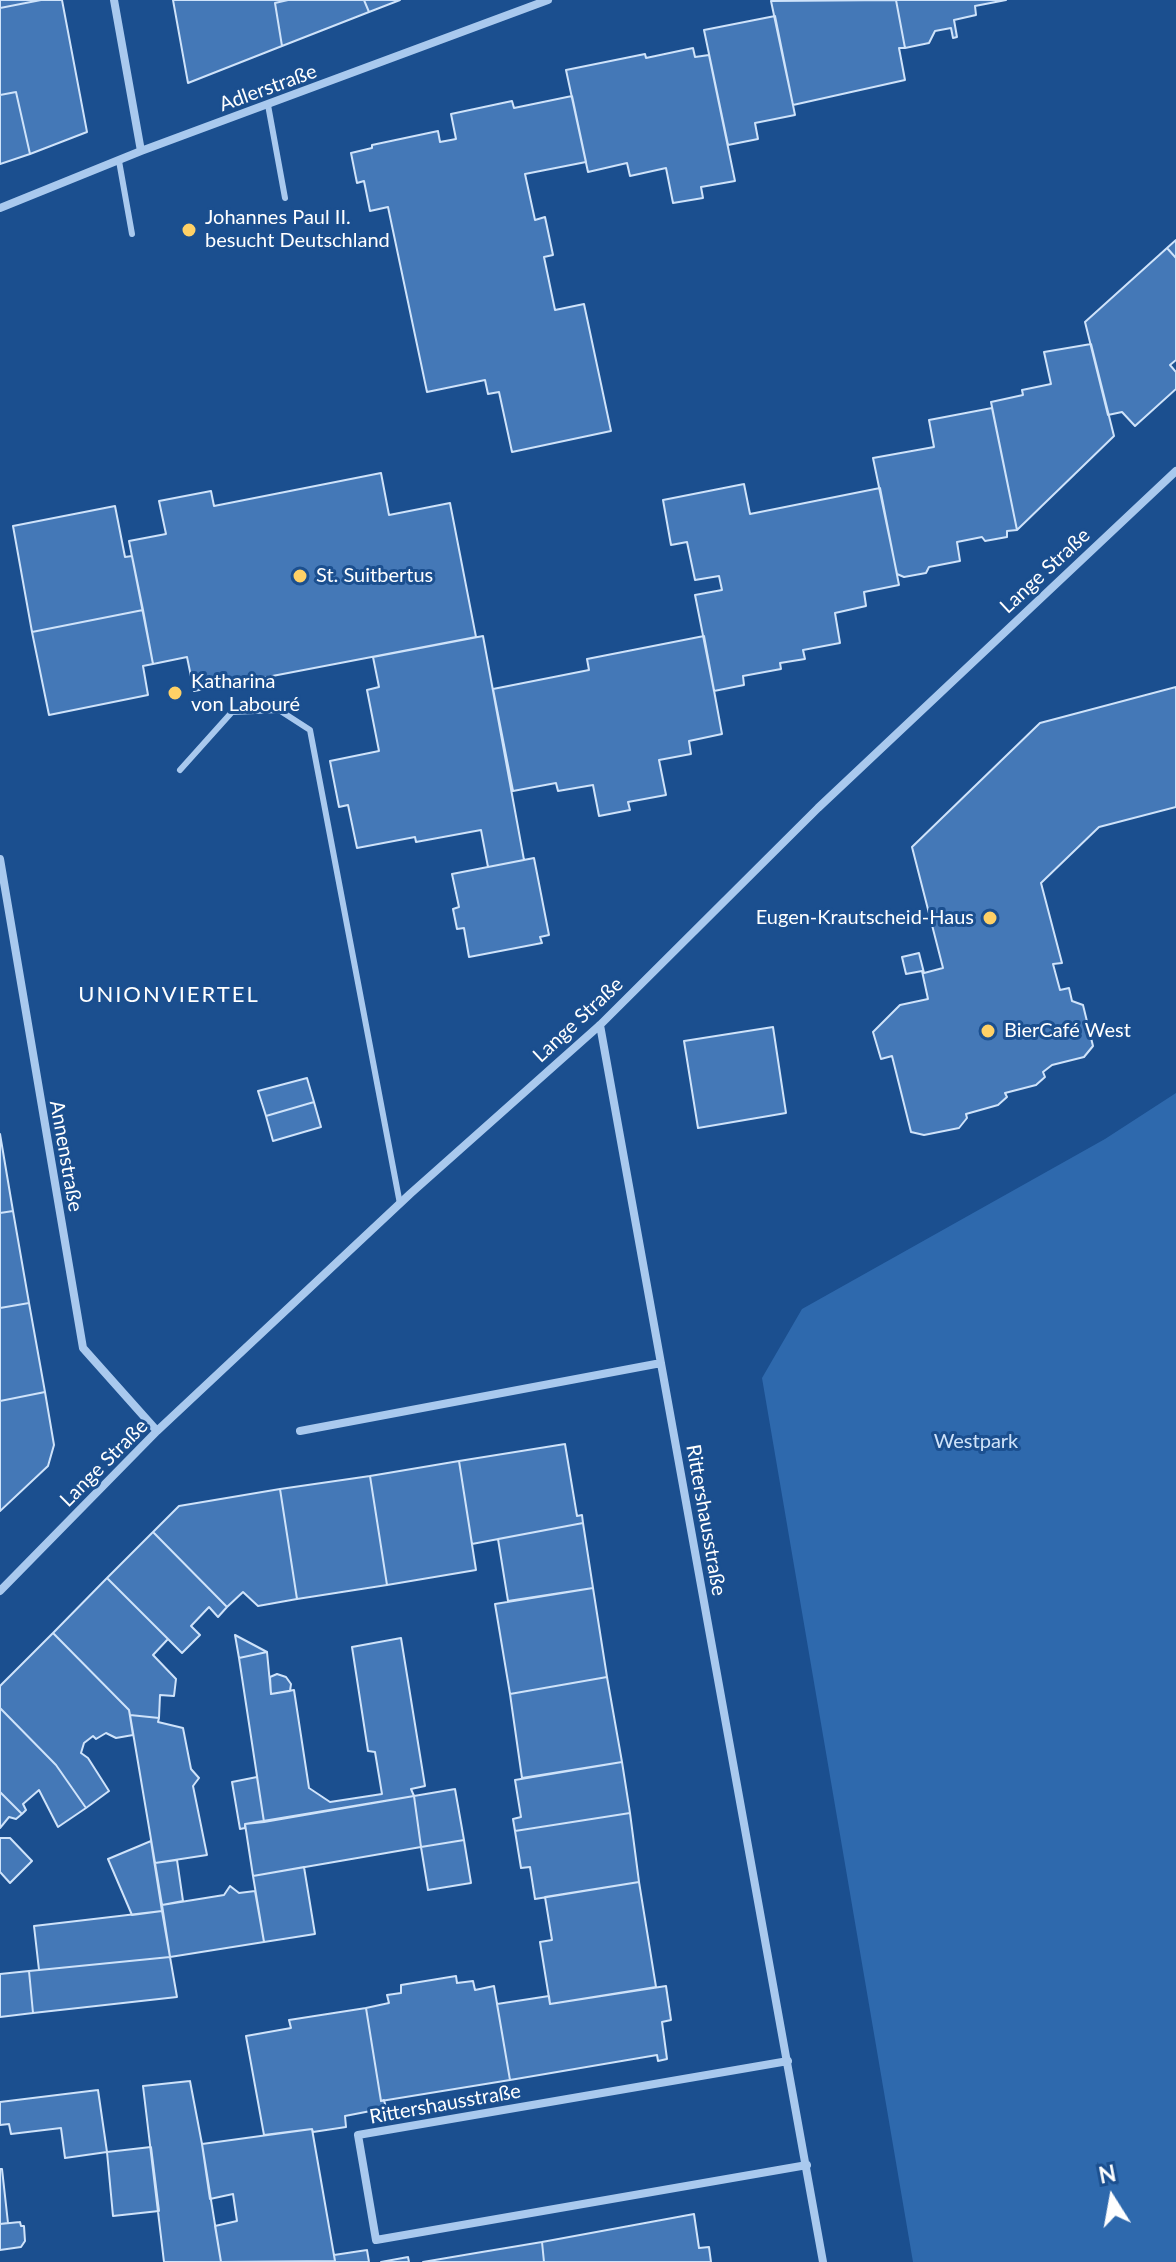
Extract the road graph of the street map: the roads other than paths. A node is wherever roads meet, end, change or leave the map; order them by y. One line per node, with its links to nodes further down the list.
1 (114, 0): 4 (street)
2 (548, 0): 3 (street, Adlerstraße)
3 (268, 105): 4 (street, Adlerstraße); 6 (lane)
4 (141, 151): 5 (street, Adlerstraße)
5 (119, 161): 7 (street, Adlerstraße); 8 (lane)
6 (285, 198)
7 (0, 208)
8 (132, 234)
9 (1176, 471): 12 (street, Lange Straße)
10 (180, 770): 13 (lane)
11 (0, 859): 15 (street, Annenstraße)
12 (600, 1025): 13 (street, Lange Straße); 14 (street, Rittershausstraße)
13 (400, 1204): 15 (street, Lange Straße)
14 (661, 1363): 16 (street); 18 (street, Rittershausstraße)
15 (157, 1431): 17 (street, Lange Straße)
16 (300, 1431)
17 (0, 1591)
18 (788, 2061): 19 (street, Rittershausstraße); 19 (street, Rittershausstraße)
19 (807, 2165): 20 (street, Rittershausstraße)
20 (823, 2262)

